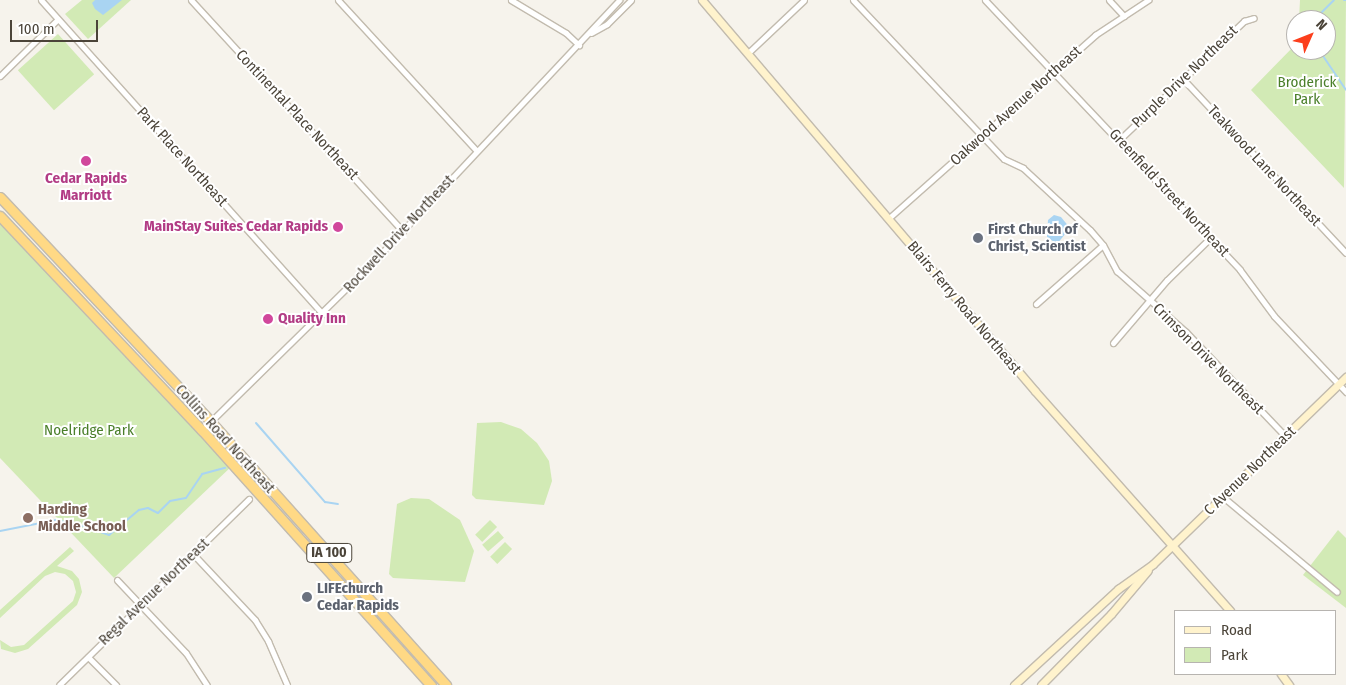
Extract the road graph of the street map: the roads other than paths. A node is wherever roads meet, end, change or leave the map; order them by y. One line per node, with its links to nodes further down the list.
1 (41, 0): 15 (street, Park Place Northeast)
2 (191, 0): 28 (street, Continental Place Northeast)
3 (338, 0): 24 (street)
4 (510, 0): 17 (street)
5 (620, 0): 16 (street, Rockwell Drive Northeast)
6 (631, 0): 16 (street, Rockwell Drive Northeast)
7 (702, 0): 18 (main road, Blairs Ferry Road Northeast)
8 (804, 0): 18 (street)
9 (854, 0): 22 (street, Crimson Drive Northeast)
10 (985, 0): 19 (street, Greenfield Street Northeast)
11 (1109, 0): 13 (street)
12 (1148, 0): 13 (street, Oakwood Avenue Northeast)
13 (1124, 16): 19 (street, Oakwood Avenue Northeast)
14 (1254, 18): 21 (street, Purple Drive Northeast)
15 (58, 19): 20 (street); 34 (street, Park Place Northeast)
16 (591, 33): 17 (street, Rockwell Drive Northeast)
17 (579, 45): 24 (street, Rockwell Drive Northeast)
18 (748, 53): 27 (main road, Blairs Ferry Road Northeast)
19 (1054, 73): 22 (street, Oakwood Avenue Northeast); 23 (street, Greenfield Street Northeast)
20 (0, 76)
21 (1183, 79): 23 (street, Purple Drive Northeast); 31 (street, Teakwood Lane Northeast)
22 (983, 137): 27 (street, Oakwood Avenue Northeast); 30 (street, Crimson Drive Northeast)
23 (1119, 140): 29 (street, Greenfield Street Northeast)
24 (477, 152): 28 (street, Rockwell Drive Northeast)
25 (0, 197): 39 (highway, Collins Road Northeast / IA 100)
26 (0, 216): 40 (highway, Collins Road Northeast / IA 100)
27 (889, 218): 44 (main road, Blairs Ferry Road Northeast)
28 (403, 231): 34 (street, Rockwell Drive Northeast)
29 (1210, 238): 32 (street); 37 (street, Greenfield Street Northeast)
30 (1103, 245): 32 (street, Crimson Drive Northeast); 33 (street)
31 (1346, 253)
32 (1150, 300): 35 (street); 41 (street, Crimson Drive Northeast)
33 (1036, 304)
34 (323, 314): 39 (street, Rockwell Drive Northeast)
35 (1113, 343)
36 (1346, 377): 37 (main road, C Avenue Northeast)
37 (1338, 384): 38 (street, Greenfield Street Northeast); 41 (main road, C Avenue Northeast)
38 (1346, 392)
39 (211, 422): 40 (street, Rockwell Drive Northeast); 57 (highway, Collins Road Northeast / IA 100)
40 (202, 430): 56 (highway, Collins Road Northeast / IA 100)
41 (1285, 436): 42 (main road, C Avenue Northeast)
42 (1223, 497): 44 (main road, C Avenue Northeast); 48 (street)
43 (249, 499): 45 (street, Regal Avenue Northeast)
44 (1173, 545): 46 (main road, C Avenue Northeast); 50 (main road, Blairs Ferry Road Northeast)
45 (193, 554): 49 (street, Regal Avenue Northeast); 55 (street)
46 (1153, 564): 58 (main road, C Avenue Northeast); 59 (main road, C Avenue Northeast)
47 (117, 580): 49 (street)
48 (1337, 592)
49 (141, 605): 51 (street, Regal Avenue Northeast); 54 (street)
50 (1229, 610)
51 (88, 657): 52 (street, Regal Avenue Northeast); 53 (street)
52 (59, 685)
53 (116, 685)
54 (207, 685)
55 (287, 685)
56 (431, 685)
57 (446, 685)
58 (1014, 685)
59 (1041, 685)

